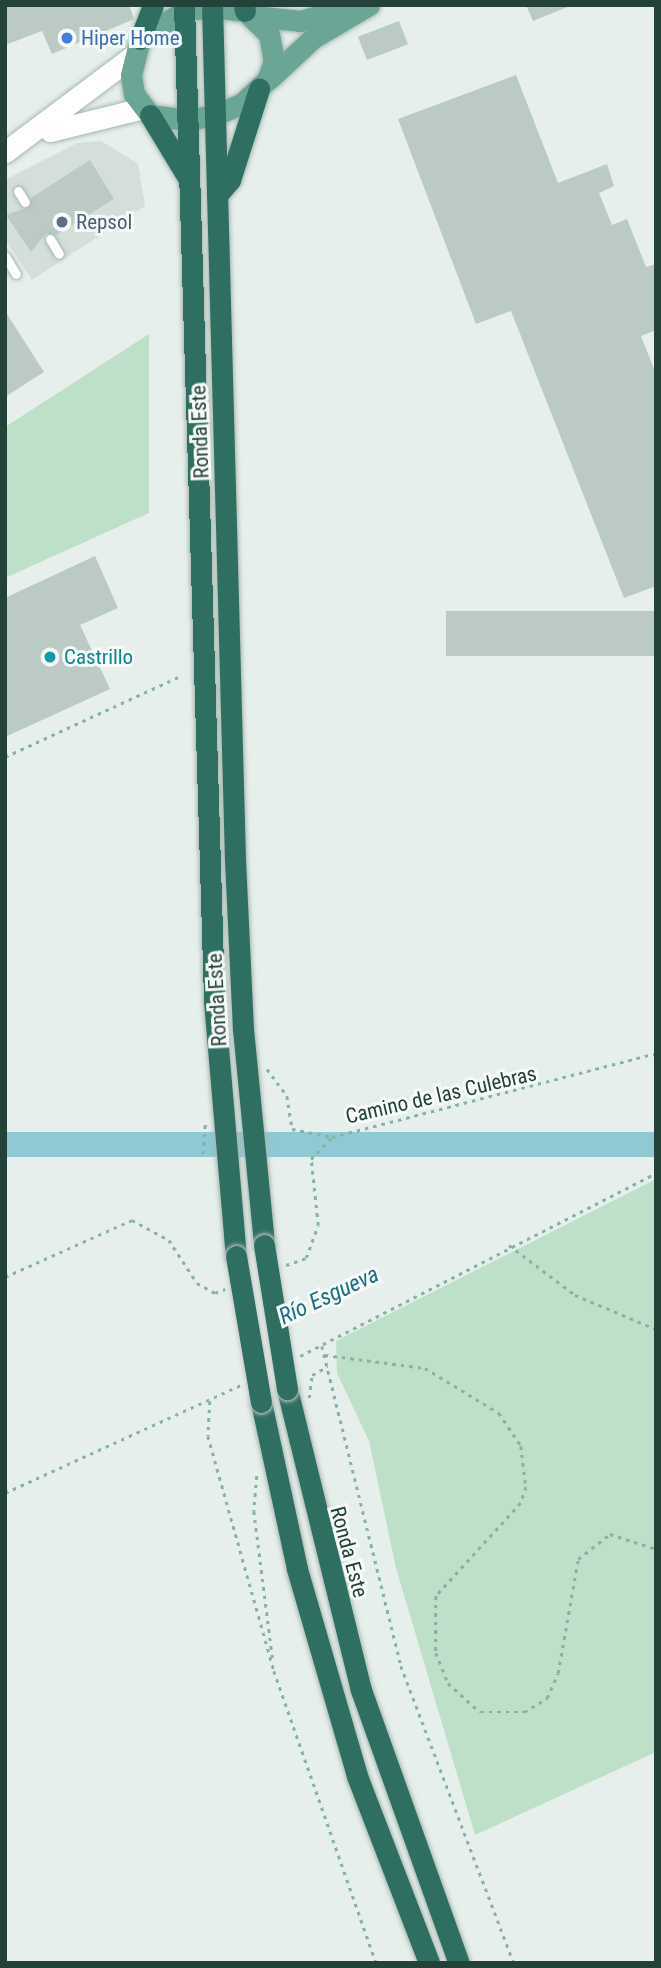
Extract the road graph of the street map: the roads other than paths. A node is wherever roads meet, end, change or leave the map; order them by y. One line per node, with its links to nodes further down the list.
1 (153, 5): 7 (highway)
2 (353, 5): 6 (main road)
3 (369, 5): 8 (main road)
4 (212, 6): 5 (main road); 6 (main road); 10 (highway, Ronda Este)
5 (185, 8): 7 (main road); 11 (highway, Ronda Este)
6 (248, 11): 8 (main road)
7 (136, 48): 9 (main road); 12 (street)
8 (263, 85): 10 (main road); 16 (highway)
9 (146, 112): 11 (main road); 12 (street); 14 (highway)
10 (215, 115): 11 (main road); 16 (highway, Ronda Este)
11 (187, 120): 14 (highway, Ronda Este)
12 (35, 136): 13 (street)
13 (5, 152)
14 (187, 176): 22 (highway, Ronda Este, bridge)
15 (18, 191): 17 (lane)
16 (217, 195): 23 (highway, Ronda Este, bridge)
17 (26, 202)
18 (50, 240): 19 (lane)
19 (59, 254)
20 (5, 256): 21 (lane)
21 (16, 274)
22 (429, 1963)
23 (459, 1963)

